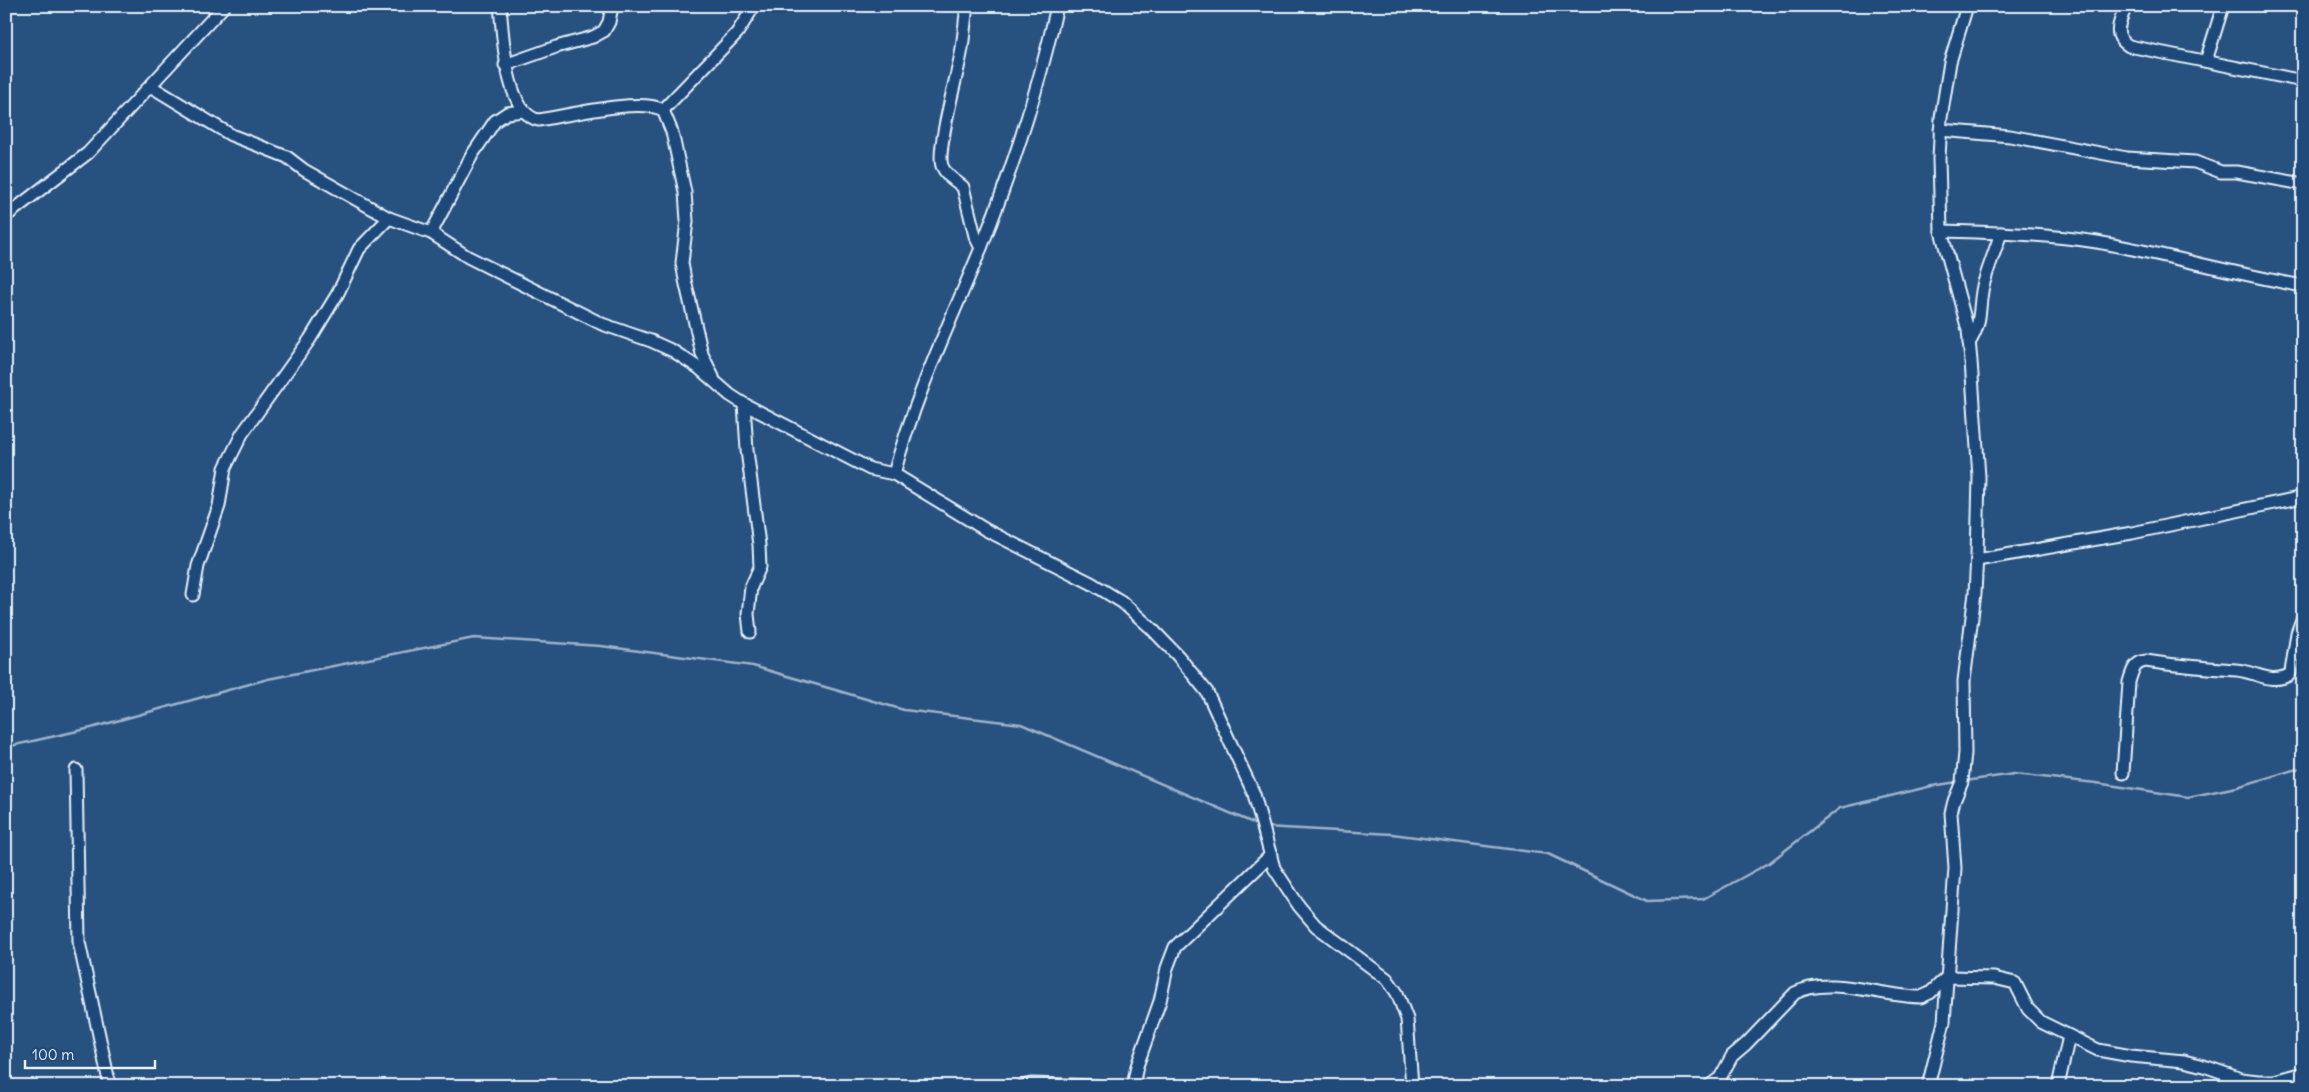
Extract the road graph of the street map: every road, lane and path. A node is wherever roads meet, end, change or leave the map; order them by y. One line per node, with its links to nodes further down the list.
1 (224, 6): 13 (street)
2 (500, 6): 11 (street)
3 (612, 6): 11 (street)
4 (754, 6): 14 (street)
5 (967, 6): 23 (street)
6 (1057, 6): 23 (street)
7 (1967, 6): 16 (street)
8 (2126, 6): 10 (street)
9 (2223, 6): 10 (street)
10 (2206, 61): 12 (street)
11 (505, 66): 15 (street)
12 (2303, 81)
13 (152, 86): 18 (street); 19 (street)
14 (663, 110): 15 (street); 26 (street)
15 (523, 111): 21 (street)
16 (1940, 130): 17 (street); 20 (street)
17 (2303, 184)
18 (6, 216)
19 (389, 218): 21 (street); 31 (street)
20 (1941, 230): 22 (street); 25 (street)
21 (430, 233): 26 (street)
22 (2001, 233): 24 (street); 25 (street)
23 (981, 248): 28 (street)
24 (2303, 286)
25 (1969, 343): 30 (street)
26 (713, 379): 27 (street)
27 (744, 404): 28 (street); 33 (street)
28 (894, 474): 36 (street)
29 (2303, 497): 30 (street)
30 (1976, 560): 37 (street)
31 (193, 594)
32 (2303, 617): 35 (street)
33 (750, 632)
34 (76, 770): 40 (street)
35 (2123, 773)
36 (1271, 855): 43 (street); 44 (street)
37 (1947, 977): 38 (street); 45 (street); 46 (street)
38 (2068, 1036): 39 (street); 47 (street)
39 (2303, 1073)
40 (110, 1086)
41 (1023, 1086): 42 (street)
42 (1098, 1086)
43 (1133, 1086)
44 (1412, 1086)
45 (1709, 1086)
46 (1928, 1086)
47 (2058, 1086)

